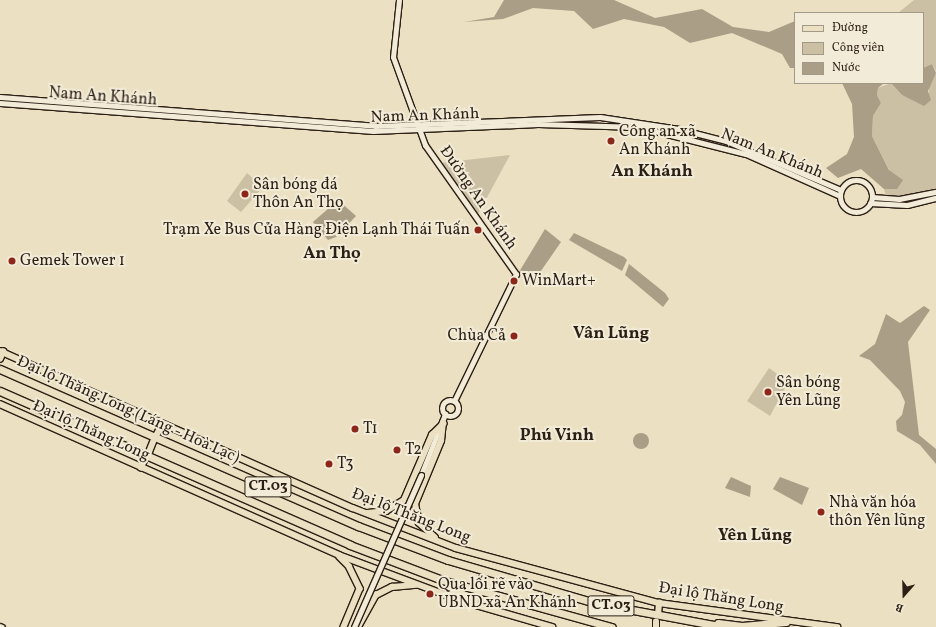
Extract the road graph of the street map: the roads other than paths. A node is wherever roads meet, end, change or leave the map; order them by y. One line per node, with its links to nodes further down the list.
1 (399, 0): 5 (street, Đường An Khánh)
2 (0, 97): 3 (street, Nam An Khánh)
3 (22, 102): 4 (street, Nam An Khánh); 5 (street, Nam An Khánh)
4 (0, 103)
5 (419, 128): 6 (street, Nam An Khánh); 7 (street, Nam An Khánh); 17 (street, Đường An Khánh)
6 (702, 134): 7 (street); 8 (street, Nam An Khánh)
7 (700, 141): 10 (street, Nam An Khánh)
8 (841, 190): 10 (street); 12 (street)
9 (936, 192): 12 (street)
10 (840, 196): 12 (street)
11 (936, 198): 12 (street)
12 (871, 200)
13 (1, 352): 14 (main road); 21 (main road, Đại lộ Thăng Long)
14 (0, 359)
15 (0, 369): 39 (highway, Đại lộ Thăng Long (Láng - Hoà Lạc) / CT.03)
16 (0, 391): 45 (highway, CT.03)
17 (454, 401): 19 (street); 19 (street)
18 (0, 404): 26 (main road, Đại lộ Thăng Long)
19 (447, 415): 20 (street)
20 (444, 422): 27 (main road); 28 (main road); 42 (street, bridge)
21 (162, 424): 22 (main road); 27 (main road, Đại lộ Thăng Long)
22 (156, 436)
23 (153, 442): 24 (main road)
24 (149, 452)
25 (145, 458): 26 (main road)
26 (141, 468): 29 (main road, Đại lộ Thăng Long)
27 (366, 514): 28 (main road, Đại lộ Thăng Long)
28 (440, 542): 30 (main road, Đại lộ Thăng Long)
29 (339, 555): 33 (main road, Đại lộ Thăng Long); 41 (main road)
30 (488, 559): 31 (main road); 36 (main road, Đại lộ Thăng Long)
31 (485, 570)
32 (482, 578): 34 (main road)
33 (419, 585): 37 (main road, Đại lộ Thăng Long); 43 (main road)
34 (480, 585)
35 (478, 592): 37 (main road)
36 (660, 603): 38 (main road); 40 (main road, Đại lộ Thăng Long)
37 (474, 605): 44 (main road, Đại lộ Thăng Long)
38 (658, 615)
39 (671, 618): 40 (highway); 46 (highway, Đại lộ Thăng Long (Láng - Hoà Lạc) / CT.03)
40 (790, 624): 47 (main road, Đại lộ Thăng Long)
41 (344, 627)
42 (354, 627)
43 (358, 627)
44 (552, 627)
45 (612, 627)
46 (724, 627)
47 (837, 627)

